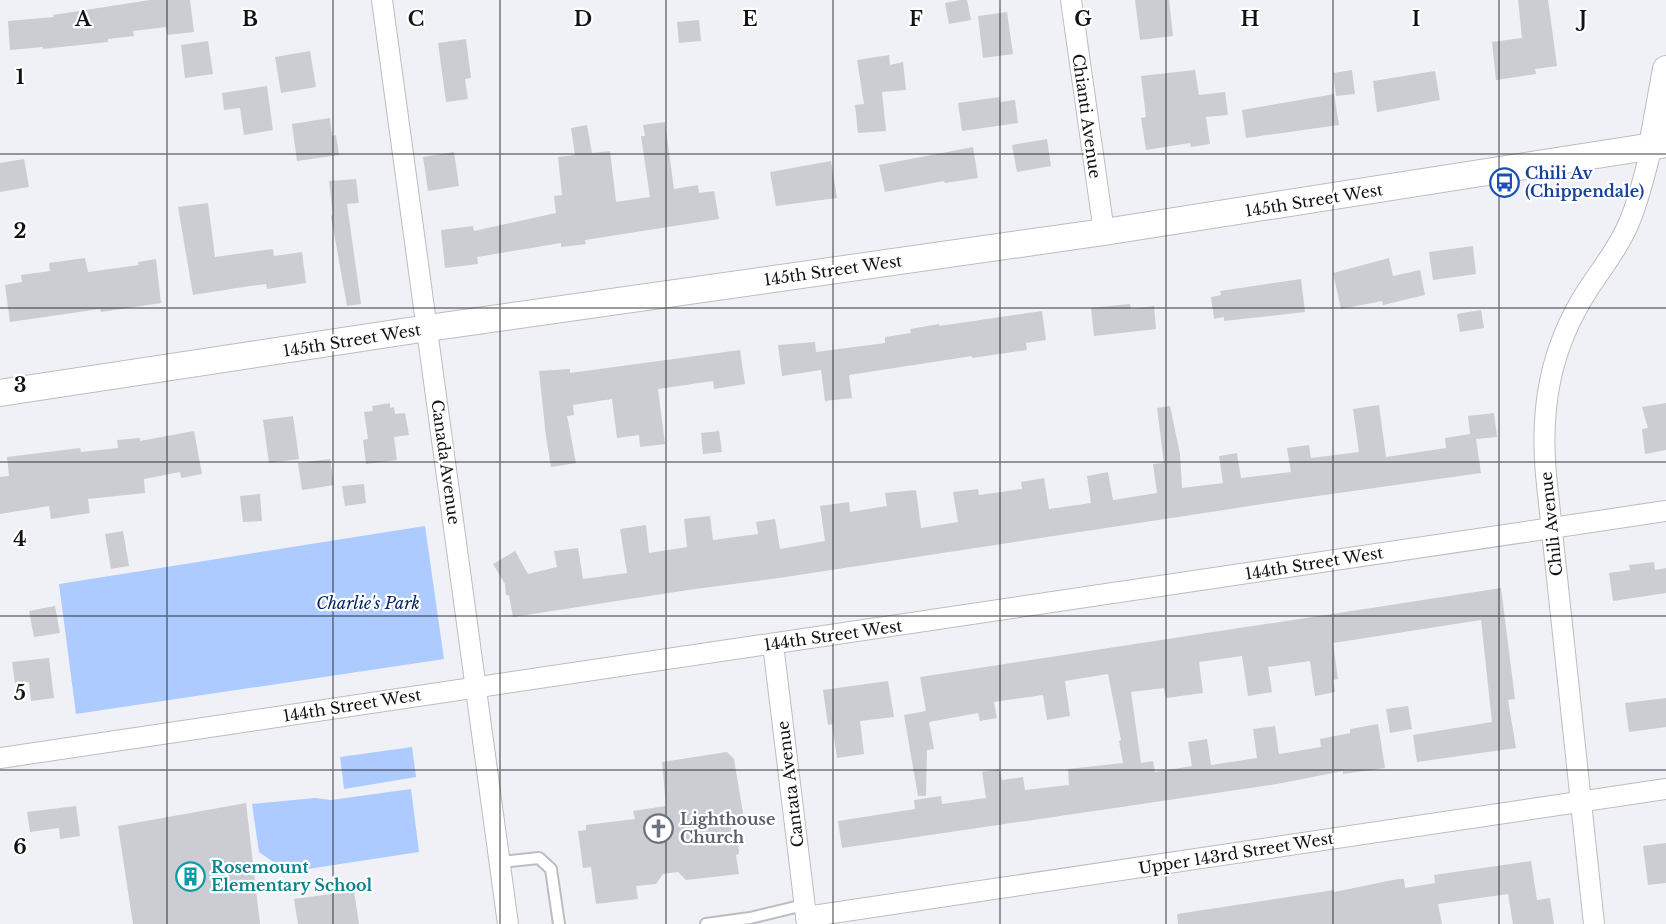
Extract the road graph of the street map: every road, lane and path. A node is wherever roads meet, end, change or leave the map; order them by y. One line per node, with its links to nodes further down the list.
1 (382, 0): 6 (street, Canada Avenue)
2 (1071, 0): 5 (street, Chianti Avenue)
3 (1666, 69): 4 (street)
4 (1659, 145): 5 (street, 145th Street West); 9 (street, Chili Avenue)
5 (1104, 232): 6 (street, 145th Street West)
6 (428, 328): 7 (street, 145th Street West); 11 (street, Canada Avenue)
7 (0, 392)
8 (1666, 512): 9 (street, 144th Street West)
9 (1552, 528): 10 (street, 144th Street West); 14 (street, Chili Avenue)
10 (773, 644): 11 (street, 144th Street West); 16 (street, Cantata Avenue)
11 (477, 687): 12 (street, 144th Street West); 15 (street, Canada Avenue)
12 (0, 758)
13 (1666, 789): 14 (street, Upper 143rd Street West)
14 (1579, 801): 16 (street, Upper 143rd Street West); 20 (street, Chili Avenue)
15 (500, 862): 17 (street, Canada Avenue); 18 (lane)
16 (806, 915): 19 (lane)
17 (508, 924)
18 (559, 924)
19 (706, 924)
20 (1594, 924)

